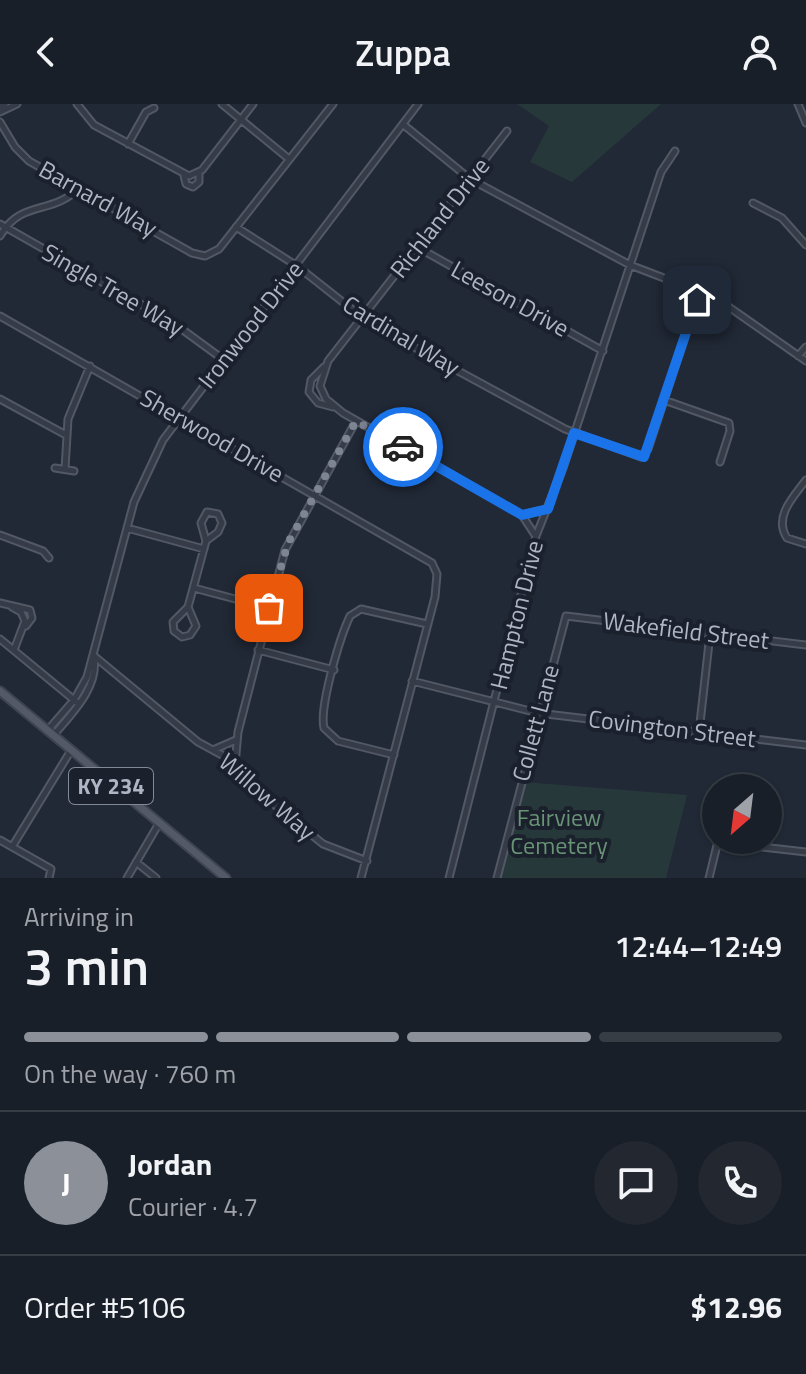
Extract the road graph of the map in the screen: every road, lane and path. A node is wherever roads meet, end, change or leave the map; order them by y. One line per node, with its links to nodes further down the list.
1 (17, 104): 8 (street)
2 (77, 104): 15 (street)
3 (222, 104): 10 (street)
4 (253, 104): 10 (street)
5 (333, 104): 17 (street)
6 (418, 104): 13 (street, Ironwood Drive)
7 (798, 104): 12 (street)
8 (2, 108)
9 (154, 108): 15 (street)
10 (240, 121): 17 (street); 18 (street)
11 (0, 122): 21 (street, Barnard Way)
12 (806, 123)
13 (405, 126): 20 (street); 29 (street, Ironwood Drive)
14 (507, 131): 20 (street, Richland Drive)
15 (128, 144): 19 (street)
16 (675, 151): 28 (street, Hampton Drive)
17 (289, 159): 24 (street)
18 (199, 172): 19 (street); 19 (street)
19 (184, 176)
20 (470, 179): 27 (street, Richland Drive); 28 (street)
21 (79, 188): 23 (street); 24 (street, Barnard Way)
22 (753, 203): 26 (street)
23 (2, 226): 25 (street); 36 (street, Single Tree Way)
24 (236, 227): 29 (street, Cardinal Way)
25 (0, 236)
26 (806, 245)
27 (417, 247): 32 (street, Richland Drive); 34 (street, Leeson Drive)
28 (630, 265): 30 (street); 34 (street, Hampton Drive)
29 (297, 266): 32 (street, Cardinal Way); 36 (street, Ironwood Drive)
30 (700, 291): 35 (street); 41 (street)
31 (0, 316): 38 (street, Sherwood Drive)
32 (362, 318): 39 (street, Richland Drive); 45 (street, Cardinal Way)
33 (806, 347): 35 (street)
34 (603, 351): 45 (street, Hampton Drive)
35 (798, 356): 37 (street)
36 (224, 360): 43 (street, Ironwood Drive)
37 (806, 361)
38 (90, 366): 43 (street, Sherwood Drive); 46 (street)
39 (325, 366): 42 (street, Richland Drive); 42 (street)
40 (0, 399): 46 (street)
41 (664, 400): 45 (street, Cardinal Way); 47 (street)
42 (334, 407): 44 (street)
43 (180, 416): 52 (street, Sherwood Drive); 55 (street, Ironwood Drive)
44 (356, 421): 52 (street); 54 (street)
45 (574, 433): 53 (street, Hampton Drive)
46 (66, 435): 49 (street)
47 (720, 462)
48 (55, 468): 49 (street)
49 (65, 469): 50 (street)
50 (74, 471)
51 (806, 480): 59 (street)
52 (314, 495): 65 (street); 67 (street, Sherwood Drive)
53 (548, 509): 54 (street); 57 (street, Hampton Drive)
54 (522, 515): 57 (street)
55 (127, 528): 60 (street); 73 (street, Ironwood Drive)
56 (0, 535): 61 (street)
57 (536, 536): 78 (street, Hampton Drive)
58 (206, 541): 58 (street); 60 (street)
59 (806, 544)
60 (204, 549): 62 (street)
61 (49, 558)
62 (194, 588): 64 (street); 65 (street)
63 (0, 603): 71 (street)
64 (188, 607): 64 (street)
65 (269, 608): 72 (street)
66 (566, 616): 68 (street, Wakefield Street); 79 (street, Collett Lane)
67 (427, 624): 74 (street); 75 (street, Sherwood Drive)
68 (710, 634): 70 (street, Wakefield Street); 80 (street)
69 (0, 639): 71 (street)
70 (806, 645)
71 (14, 650): 77 (street)
72 (258, 650): 74 (street); 82 (street)
73 (94, 656): 77 (street, Ironwood Drive); 84 (street, Willow Way)
74 (334, 670): 86 (street)
75 (412, 681): 78 (street, Covington Street); 86 (street, Sherwood Drive)
76 (0, 691): 81 (main road, KY 234)
77 (77, 702): 81 (street, Ironwood Drive)
78 (494, 702): 79 (street, Covington Street); 101 (street, Hampton Drive)
79 (538, 713): 80 (street, Covington Street); 102 (street, Collett Lane)
80 (699, 733): 83 (street, Covington Street)
81 (50, 734): 85 (main road, KY 234)
82 (237, 740): 84 (street, Willow Way); 87 (street)
83 (806, 745)
84 (213, 750): 87 (street, Willow Way)
85 (70, 752): 88 (main road, KY 234); 90 (street)
86 (394, 755): 94 (street, Sherwood Drive)
87 (235, 765): 94 (street, Willow Way)
88 (158, 825): 95 (street); 99 (main road, KY 234)
89 (0, 840): 90 (street)
90 (12, 847): 96 (street)
91 (782, 849): 92 (street)
92 (806, 852)
93 (715, 854): 103 (street)
94 (367, 861): 100 (street, Sherwood Drive)
95 (136, 862): 97 (street); 98 (street)
96 (49, 878)
97 (127, 878)
98 (156, 878)
99 (226, 878)
100 (361, 878)
101 (449, 878)
102 (497, 878)
103 (709, 878)

